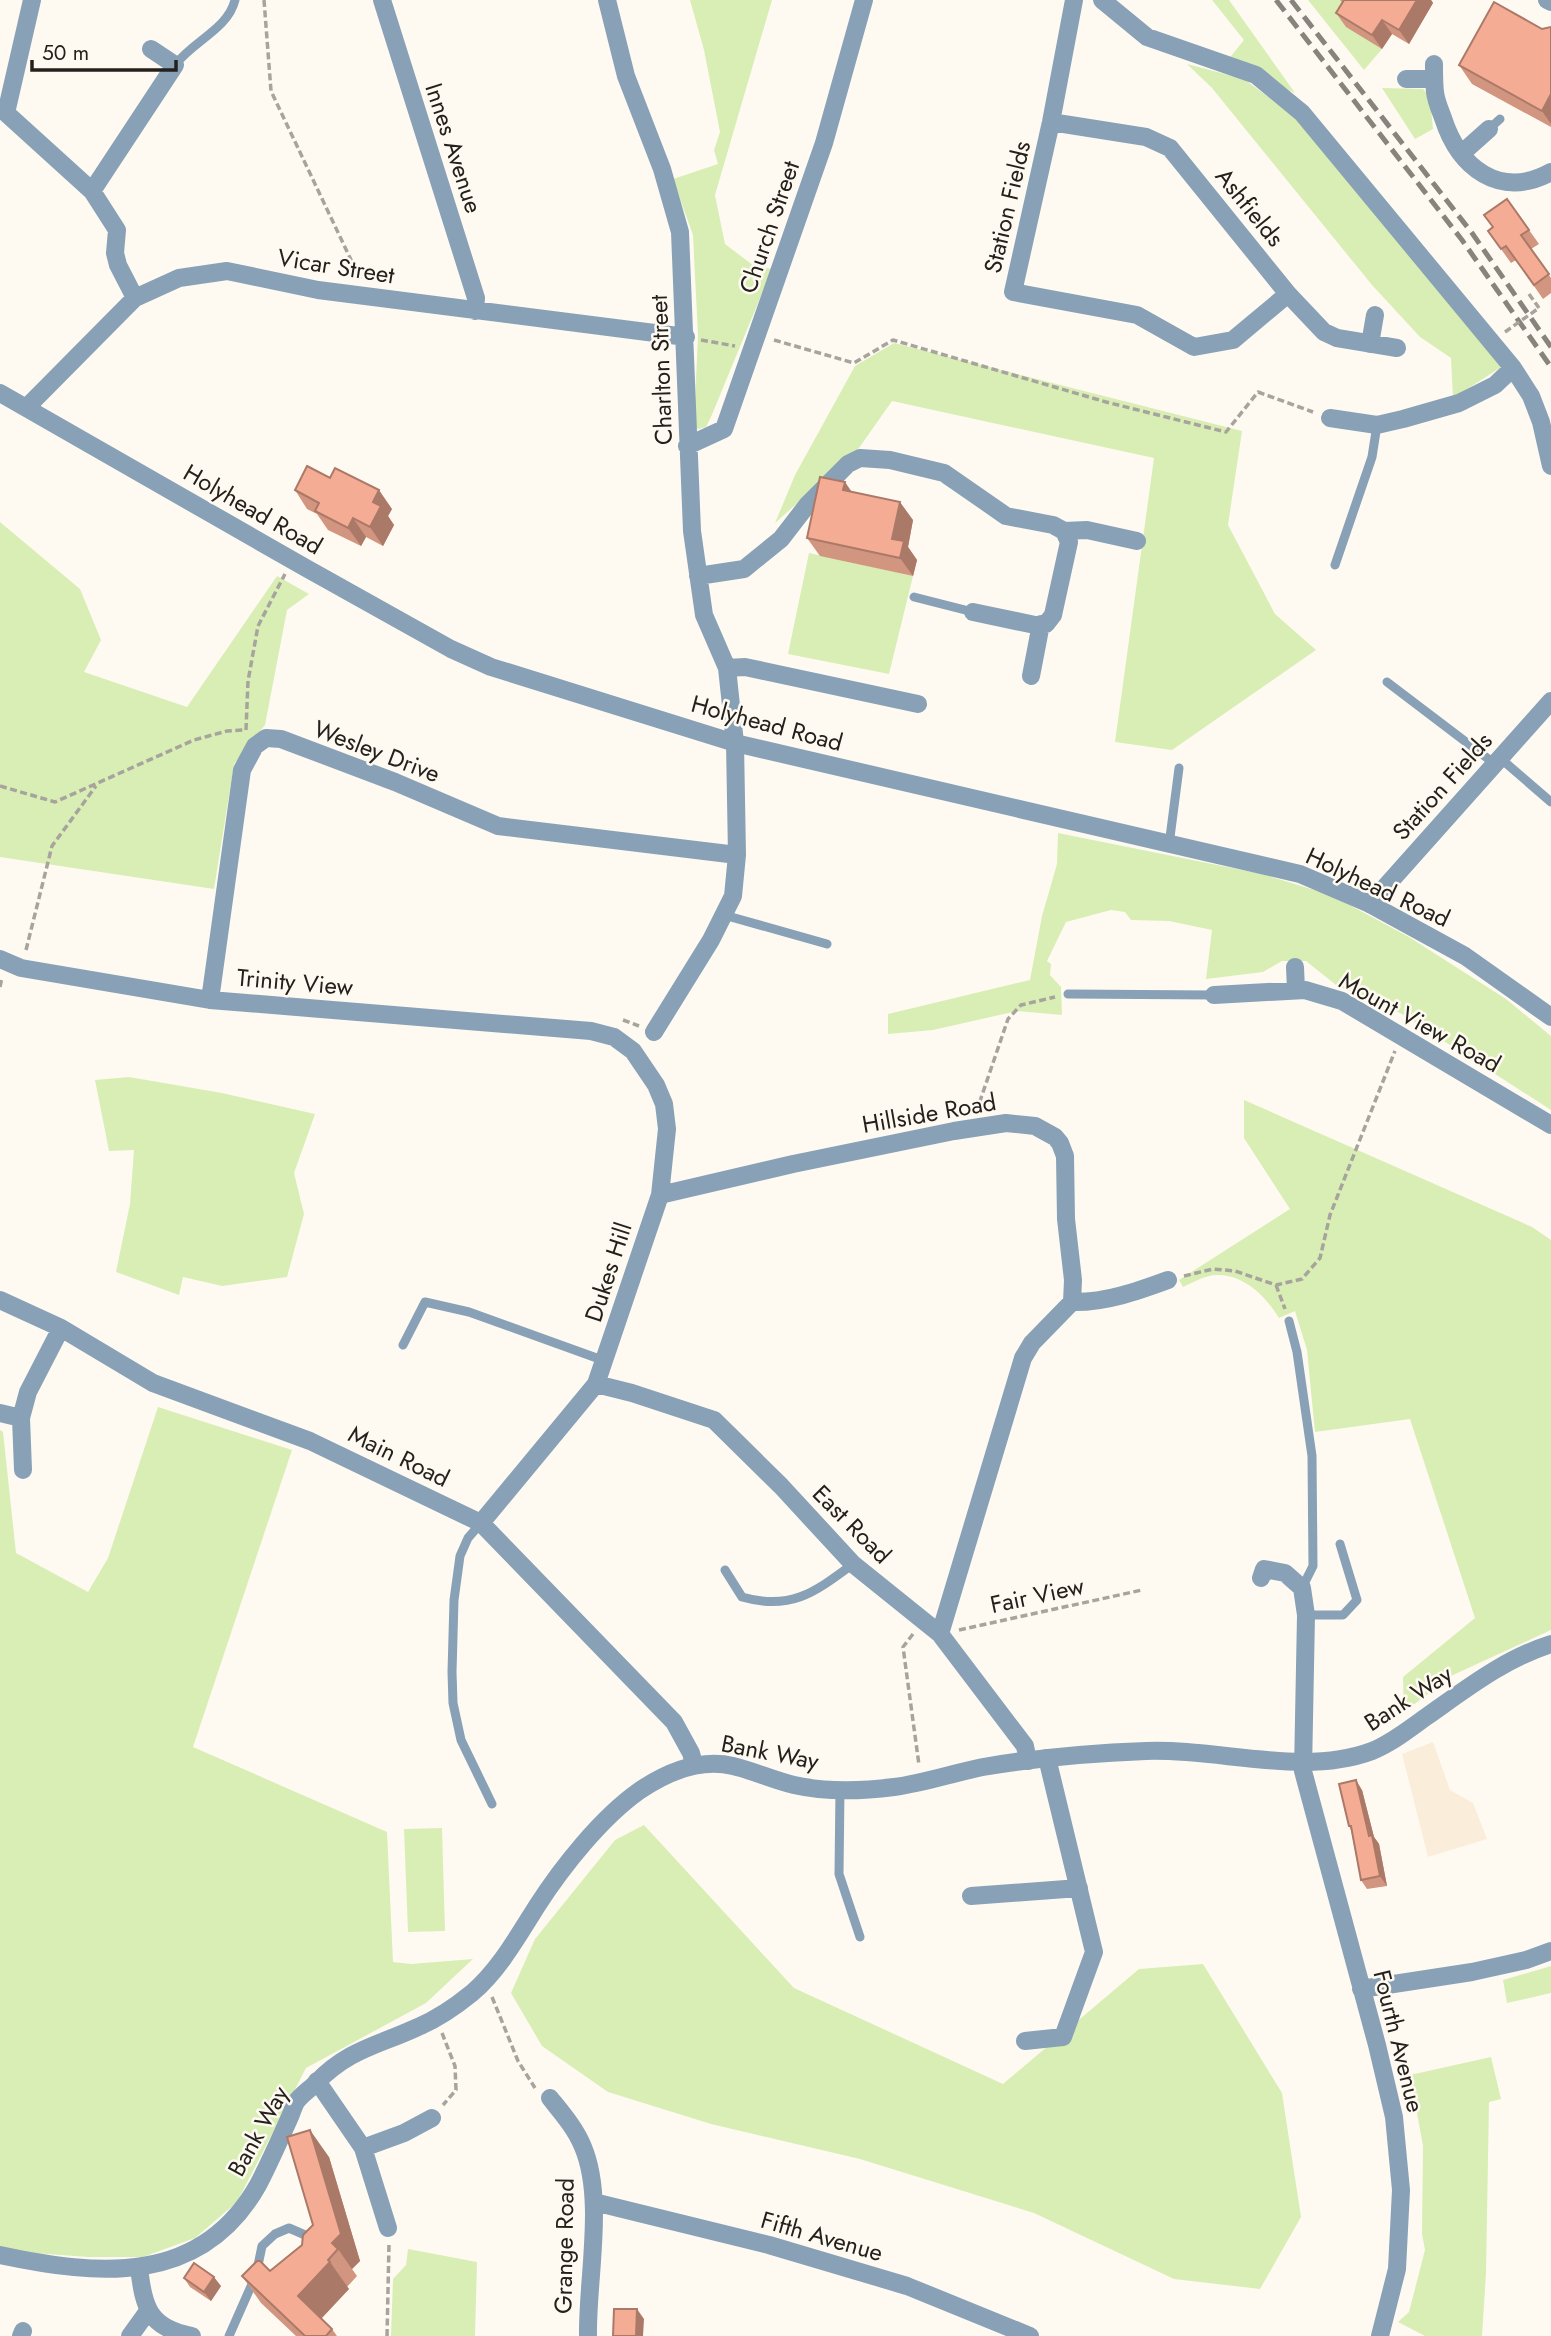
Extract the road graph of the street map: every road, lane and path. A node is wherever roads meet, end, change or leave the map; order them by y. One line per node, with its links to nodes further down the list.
1 (32, 0): 12 (street)
2 (235, 0): 10 (lane)
3 (264, 0): 21 (path)
4 (382, 0): 22 (street, Innes Avenue)
5 (607, 0): 25 (street, Charlton Street)
6 (864, 0): 28 (street, Church Street)
7 (1074, 0): 13 (street, Station Fields)
8 (1102, 0): 29 (street)
9 (151, 50): 10 (street)
10 (175, 65): 17 (street)
11 (1406, 79): 15 (street)
12 (3, 111): 17 (street)
13 (1051, 122): 18 (street, Ashfields); 18 (street, Station Fields)
14 (1495, 124): 15 (street)
15 (1461, 154): 16 (street)
16 (1551, 172)
17 (92, 191): 20 (street)
18 (1288, 294): 26 (street, Ashfields)
19 (1530, 294): 24 (path, bridge)
20 (135, 298): 21 (street, Vicar Street); 31 (street, Vicar Street)
21 (369, 298): 22 (street, Vicar Street)
22 (475, 311): 25 (street, Vicar Street)
23 (1375, 315): 26 (street)
24 (1505, 332)
25 (685, 337): 28 (path); 34 (street, Charlton Street)
26 (1370, 344): 27 (street, Ashfields)
27 (1397, 348)
28 (752, 349): 32 (path); 34 (street, Church Street)
29 (1513, 368): 33 (street); 35 (street)
30 (0, 393): 31 (street, Holyhead Road)
31 (27, 407): 38 (street, Holyhead Road)
32 (1330, 418): 33 (street)
33 (1377, 425): 39 (lane)
34 (687, 446): 40 (street, Charlton Street)
35 (1551, 466)
36 (1064, 531): 37 (street); 40 (street); 43 (street)
37 (1138, 541)
38 (292, 560): 49 (path); 51 (street, Holyhead Road)
39 (1335, 565)
40 (698, 576): 44 (street, Charlton Street)
41 (914, 597): 42 (lane)
42 (973, 612): 43 (street)
43 (1041, 624): 45 (street)
44 (727, 668): 48 (street); 51 (street, Charlton Street)
45 (1031, 676)
46 (1387, 682): 52 (lane)
47 (1551, 701): 52 (street, Station Fields)
48 (918, 704)
49 (246, 730): 50 (path); 54 (path)
50 (267, 738): 58 (street, Wesley Drive); 68 (street)
51 (735, 743): 57 (street, Holyhead Road); 58 (street)
52 (1498, 761): 56 (lane); 59 (street, Station Fields)
53 (1179, 768): 57 (lane)
54 (97, 785): 55 (path); 64 (path)
55 (0, 786)
56 (1551, 802)
57 (1169, 845): 59 (street, Holyhead Road)
58 (737, 855): 60 (street)
59 (1370, 904): 69 (street, Holyhead Road)
60 (724, 915): 61 (lane); 71 (street)
61 (827, 944)
62 (0, 959): 64 (street, Trinity View)
63 (1295, 967): 65 (street)
64 (21, 968): 68 (street, Trinity View)
65 (1296, 990): 67 (street, Mount View Road); 72 (street, Mount View Road)
66 (1068, 993): 67 (lane); 74 (path)
67 (1214, 995)
68 (210, 1000): 70 (street, Trinity View)
69 (1551, 1017)
70 (590, 1031): 75 (street, Dukes Hill)
71 (654, 1032)
72 (1400, 1035): 73 (street, Mount View Road); 77 (path)
73 (1551, 1125)
74 (954, 1131): 75 (street, Hillside Road); 79 (street, Hillside Road)
75 (660, 1195): 83 (street, Dukes Hill)
76 (1168, 1280): 77 (path); 79 (street)
77 (1276, 1284): 80 (path)
78 (0, 1300): 81 (street, Main Road)
79 (1072, 1302): 97 (street)
80 (1289, 1321): 93 (lane)
81 (61, 1328): 86 (street); 88 (street, Main Road)
82 (403, 1345): 83 (lane)
83 (605, 1361): 84 (street, Dukes Hill)
84 (596, 1384): 88 (street, Dukes Hill); 90 (street, East Road)
85 (0, 1413): 86 (street)
86 (21, 1418): 87 (street)
87 (23, 1469)
88 (481, 1523): 102 (street, Main Road); 105 (lane)
89 (1340, 1544): 95 (lane)
90 (853, 1564): 91 (lane); 96 (street, East Road)
91 (725, 1570)
92 (1261, 1578): 93 (street)
93 (1301, 1588): 95 (street, Fourth Avenue)
94 (1142, 1590): 97 (path, Fair View)
95 (1306, 1615): 101 (street, Fourth Avenue)
96 (923, 1620): 97 (street, East Road); 103 (path)
97 (940, 1634): 100 (street, East Road)
98 (1551, 1644): 101 (street, Bank Way)
99 (1047, 1758): 100 (street, Bank Way); 101 (street, Bank Way); 106 (street)
100 (1028, 1760): 103 (street, Bank Way)
101 (1303, 1762): 111 (street, Fourth Avenue)
102 (694, 1764): 104 (street, Bank Way); 110 (street, Bank Way)
103 (921, 1781): 104 (street, Bank Way)
104 (839, 1789): 108 (lane)
105 (492, 1804)
106 (1079, 1888): 107 (street); 113 (street)
107 (971, 1896)
108 (860, 1937)
109 (1551, 1951): 111 (street)
110 (486, 1978): 112 (street, Bank Way); 115 (path)
111 (1362, 1989): 130 (street, Fourth Avenue)
112 (434, 2019): 114 (street, Bank Way); 116 (path)
113 (1026, 2041)
114 (317, 2081): 117 (street); 122 (street, Bank Way)
115 (550, 2098): 118 (street, Grange Road)
116 (432, 2118): 117 (street)
117 (363, 2148): 119 (street)
118 (594, 2203): 128 (street, Grange Road); 129 (street, Fifth Avenue)
119 (388, 2228): 127 (path)
120 (314, 2248): 126 (lane)
121 (0, 2255): 122 (street, Bank Way)
122 (139, 2268): 123 (street)
123 (148, 2311): 124 (street); 125 (street)
124 (130, 2336)
125 (192, 2336)
126 (229, 2336)
127 (387, 2336)
128 (588, 2336)
129 (1030, 2336)
130 (1380, 2336)

